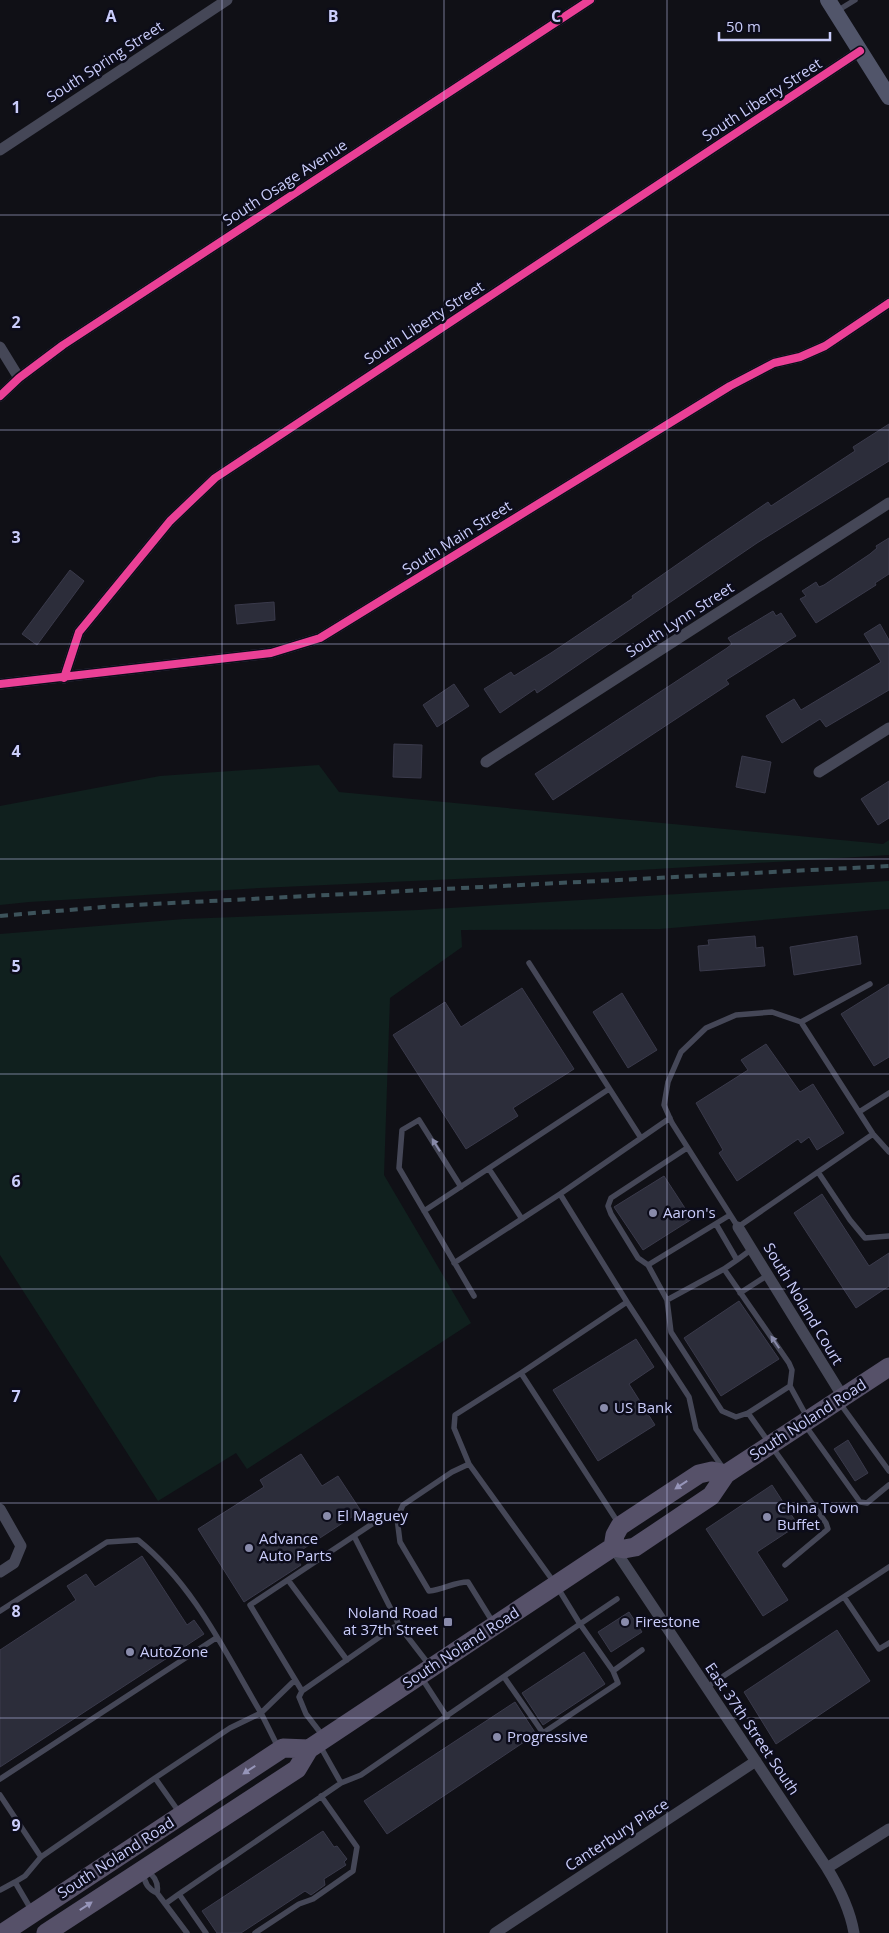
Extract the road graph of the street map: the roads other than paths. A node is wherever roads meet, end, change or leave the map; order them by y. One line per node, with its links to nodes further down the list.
1 (227, 0): 7 (street, South Spring Street)
2 (590, 0): 10 (street, South Osage Avenue)
3 (855, 0): 4 (lane)
4 (832, 6): 5 (main road)
5 (860, 51): 6 (main road); 13 (street, South Liberty Street)
6 (889, 97)
7 (0, 150)
8 (889, 303): 13 (street, South Main Street)
9 (0, 348): 10 (street)
10 (19, 378): 11 (street, South Osage Avenue)
11 (0, 396)
12 (889, 503): 16 (street, South Lynn Street)
13 (64, 678): 14 (street, South Main Street)
14 (0, 684)
15 (889, 728): 17 (street)
16 (486, 762)
17 (819, 772)
18 (529, 963): 21 (lane)
19 (870, 984): 20 (lane)
20 (801, 1022): 23 (lane); 24 (lane, South Noland Court)
21 (609, 1089): 26 (lane); 29 (lane)
22 (889, 1093): 23 (lane)
23 (859, 1112): 25 (lane)
24 (670, 1118): 26 (lane); 27 (lane, South Noland Court)
25 (874, 1134): 28 (lane); 30 (lane)
26 (641, 1138): 32 (lane)
27 (687, 1148): 34 (lane, South Noland Court); 42 (lane)
28 (889, 1152)
29 (489, 1169): 31 (lane); 35 (lane)
30 (818, 1172): 37 (lane); 38 (lane)
31 (462, 1186): 33 (lane); 33 (lane, one-way to 33)
32 (560, 1194): 35 (lane); 48 (lane)
33 (424, 1211): 41 (lane)
34 (730, 1215): 36 (lane); 37 (lane, South Noland Court)
35 (522, 1219): 41 (lane)
36 (716, 1224): 40 (lane); 42 (lane)
37 (738, 1227): 39 (street, South Noland Court)
38 (889, 1236)
39 (752, 1249): 40 (lane); 44 (street, South Noland Court)
40 (737, 1260): 43 (lane)
41 (454, 1263): 46 (lane)
42 (648, 1265): 47 (lane)
43 (724, 1269): 45 (lane); 47 (lane)
44 (768, 1275): 45 (lane); 52 (street, South Noland Court)
45 (740, 1293): 51 (lane, one-way to 45)
46 (474, 1296)
47 (668, 1300): 53 (lane)
48 (628, 1302): 50 (lane); 58 (lane)
49 (889, 1366): 52 (main road, South Noland Road)
50 (521, 1373): 56 (lane); 62 (lane)
51 (790, 1386): 53 (lane); 54 (lane)
52 (840, 1399): 54 (main road, South Noland Road); 57 (lane)
53 (748, 1413): 55 (lane)
54 (806, 1421): 55 (main road, South Noland Road); 59 (lane)
55 (770, 1445): 58 (main road, South Noland Road); 65 (lane)
56 (469, 1464): 61 (lane); 69 (lane)
57 (889, 1471)
58 (726, 1474): 62 (main road, one-way to 62); 64 (main road, South Noland Road)
59 (889, 1485)
60 (0, 1509): 67 (street)
61 (397, 1518): 63 (lane); 74 (lane)
62 (620, 1526): 64 (main road)
63 (354, 1536): 68 (lane); 75 (lane)
64 (613, 1547): 69 (main road, South Noland Road); 84 (street, East 37th Street South)
65 (785, 1565)
66 (889, 1567): 70 (lane)
67 (0, 1572)
68 (288, 1580): 79 (lane); 83 (lane)
69 (556, 1586): 73 (lane); 74 (main road, South Noland Road)
70 (844, 1597): 77 (lane); 84 (lane)
71 (617, 1599): 73 (lane)
72 (0, 1611): 76 (lane)
73 (580, 1624): 80 (lane); 82 (lane)
74 (495, 1626): 81 (main road, South Noland Road)
75 (400, 1627): 79 (lane); 81 (lane)
76 (216, 1638): 86 (lane); 92 (lane)
77 (889, 1643)
78 (642, 1650): 80 (lane)
79 (346, 1660): 85 (lane)
80 (613, 1670): 82 (lane)
81 (426, 1671): 87 (lane); 88 (main road, South Noland Road)
82 (504, 1677): 87 (lane)
83 (295, 1680): 85 (lane); 86 (lane)
84 (707, 1687): 90 (street, East 37th Street South)
85 (302, 1691): 88 (lane)
86 (261, 1713): 89 (lane); 91 (lane)
87 (447, 1717): 93 (lane)
88 (317, 1743): 89 (main road); 93 (lane); 101 (main road, South Noland Road)
89 (280, 1750): 96 (main road, South Noland Road, one-way to 96)
90 (756, 1761): 100 (street, East 37th Street South); 113 (street, Canterbury Place)
91 (155, 1778): 96 (lane); 99 (lane)
92 (0, 1779)
93 (341, 1783): 95 (lane)
94 (0, 1795): 99 (lane)
95 (321, 1796): 105 (lane); 112 (lane)
96 (181, 1815): 98 (main road, South Noland Road)
97 (889, 1829): 100 (street)
98 (122, 1854): 101 (main road); 107 (main road, South Noland Road)
99 (42, 1857): 102 (lane)
100 (827, 1868): 114 (street, East 37th Street South)
101 (140, 1871): 104 (lane); 104 (lane); 109 (main road, South Noland Road, one-way to 101)
102 (15, 1882): 103 (lane); 107 (lane)
103 (0, 1890)
104 (157, 1893): 106 (lane)
105 (179, 1894): 106 (lane); 111 (lane)
106 (164, 1904): 110 (lane)
107 (33, 1913): 108 (main road, South Noland Road)
108 (3, 1933)
109 (46, 1933)
110 (187, 1933)
111 (206, 1933)
112 (255, 1933)
113 (495, 1933)
114 (854, 1933)

